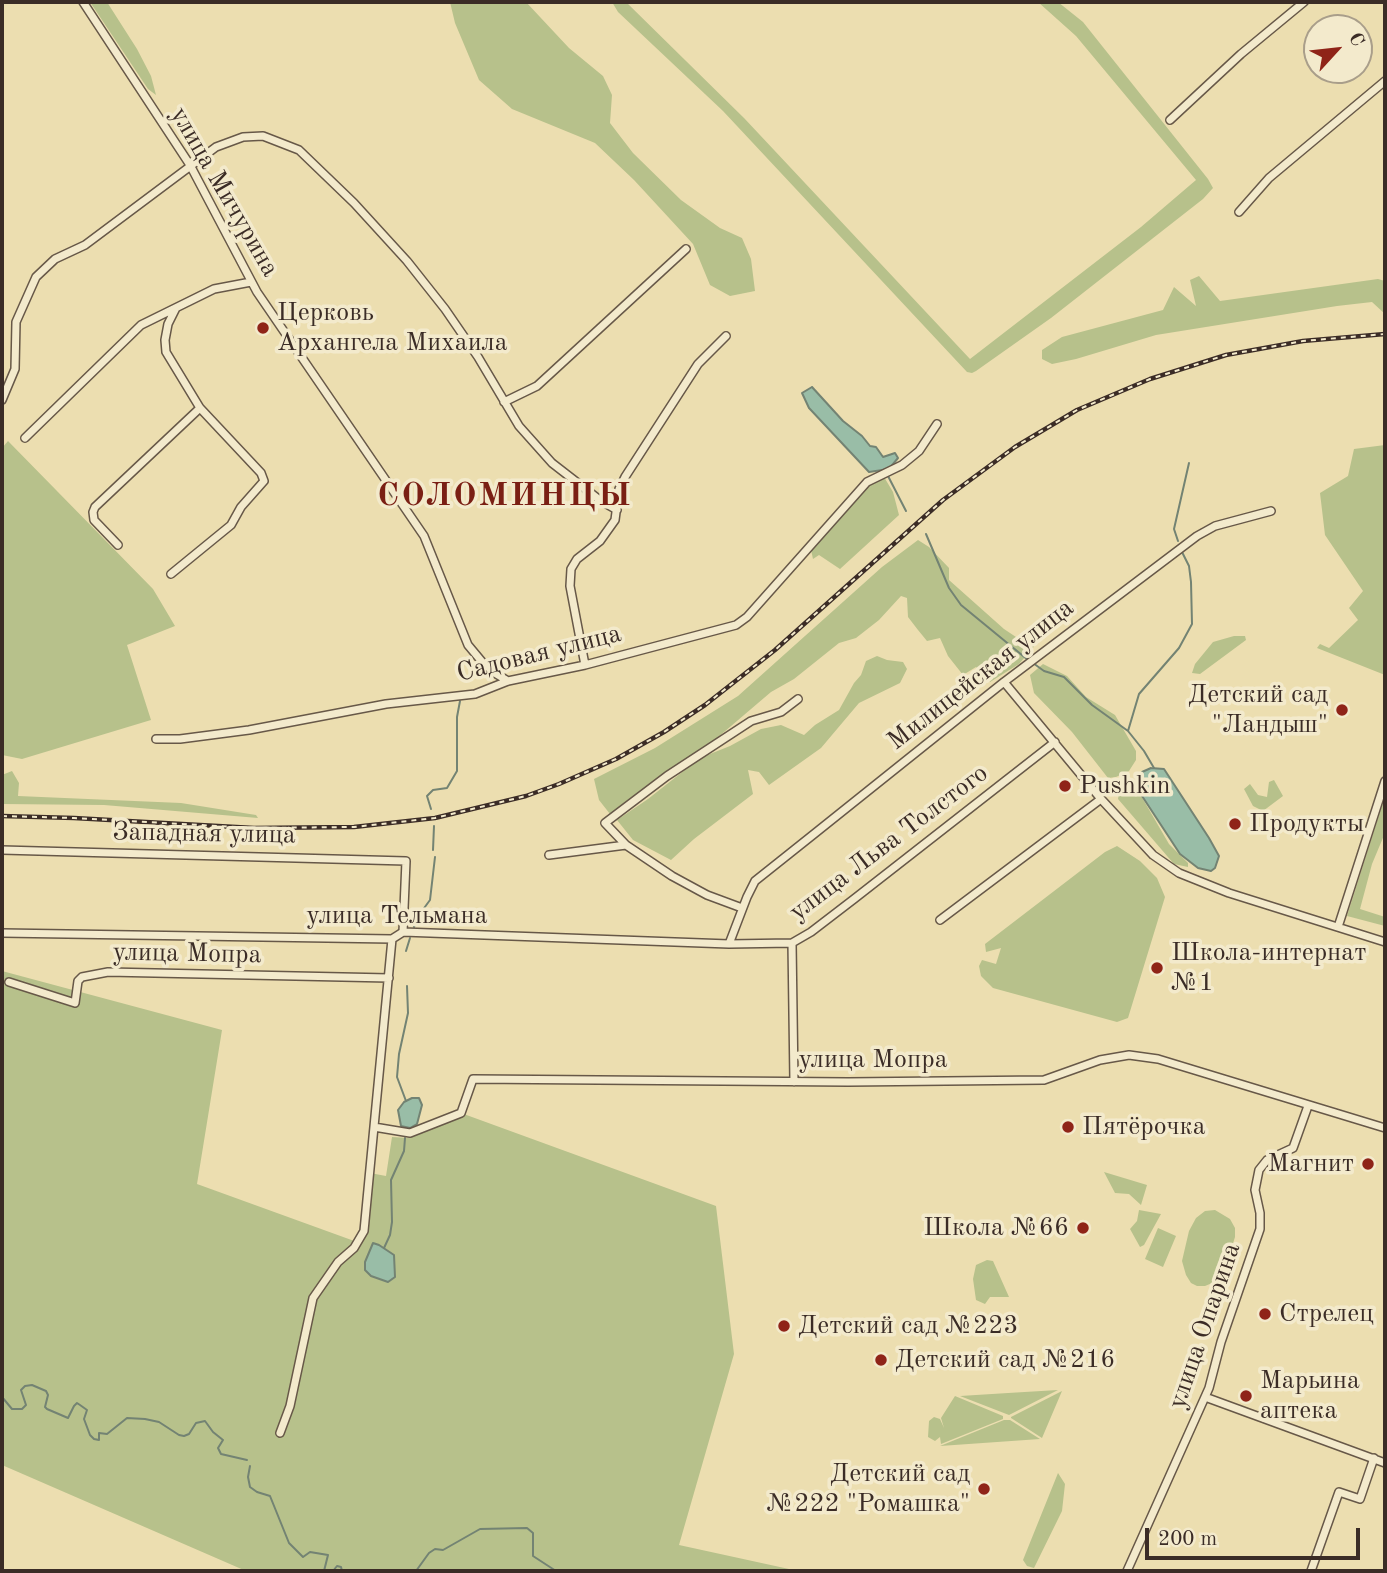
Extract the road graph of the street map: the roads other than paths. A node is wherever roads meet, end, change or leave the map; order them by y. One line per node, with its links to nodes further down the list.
1 (83, 2): 5 (street, улица Мичурина)
2 (1304, 2): 4 (street)
3 (1385, 81): 6 (street)
4 (1170, 120)
5 (190, 165): 8 (street, улица Мичурина); 11 (street); 12 (street)
6 (1239, 212)
7 (686, 248): 12 (street)
8 (251, 282): 9 (street); 21 (street, улица Мичурина)
9 (176, 308): 13 (street); 15 (street)
10 (726, 335): 16 (street)
11 (2, 400)
12 (505, 402): 16 (street)
13 (200, 408): 18 (street); 19 (street)
14 (937, 424): 20 (street, Садовая улица)
15 (26, 438)
16 (617, 510): 20 (street)
17 (1271, 511): 22 (street, Милицейская улица)
18 (118, 545)
19 (171, 574)
20 (585, 665): 21 (street, Садовая улица)
21 (508, 681): 24 (street, Садовая улица)
22 (1004, 682): 25 (street); 31 (street, Милицейская улица)
23 (799, 699): 28 (street)
24 (156, 739)
25 (1055, 742): 27 (street); 38 (street, улица Льва Толстого)
26 (1385, 781): 33 (street)
27 (1101, 799): 32 (street); 33 (street)
28 (626, 845): 30 (street); 31 (street)
29 (2, 850): 34 (street, Западная улица)
30 (550, 855)
31 (742, 908): 39 (street, Милицейская улица)
32 (940, 920)
33 (1338, 927): 37 (street)
34 (402, 932): 36 (street, улица Тельмана); 39 (street, улица Тельмана)
35 (2, 933): 36 (street, улица Тельмана)
36 (393, 939): 40 (street)
37 (1385, 942)
38 (792, 943): 39 (street, улица Тельмана); 42 (street, улица Льва Толстого)
39 (729, 944)
40 (389, 978): 41 (street, улица Мопра); 44 (street)
41 (9, 982)
42 (794, 1082): 43 (street, улица Мопра); 44 (street, улица Мопра)
43 (1308, 1106): 45 (street, улица Мопра); 46 (street, улица Опарина)
44 (374, 1127): 47 (street)
45 (1385, 1128)
46 (1205, 1397): 48 (street); 50 (street, улица Опарина)
47 (280, 1433)
48 (1374, 1458): 49 (street); 51 (street)
49 (1385, 1463)
50 (1127, 1571)
51 (1311, 1571)

